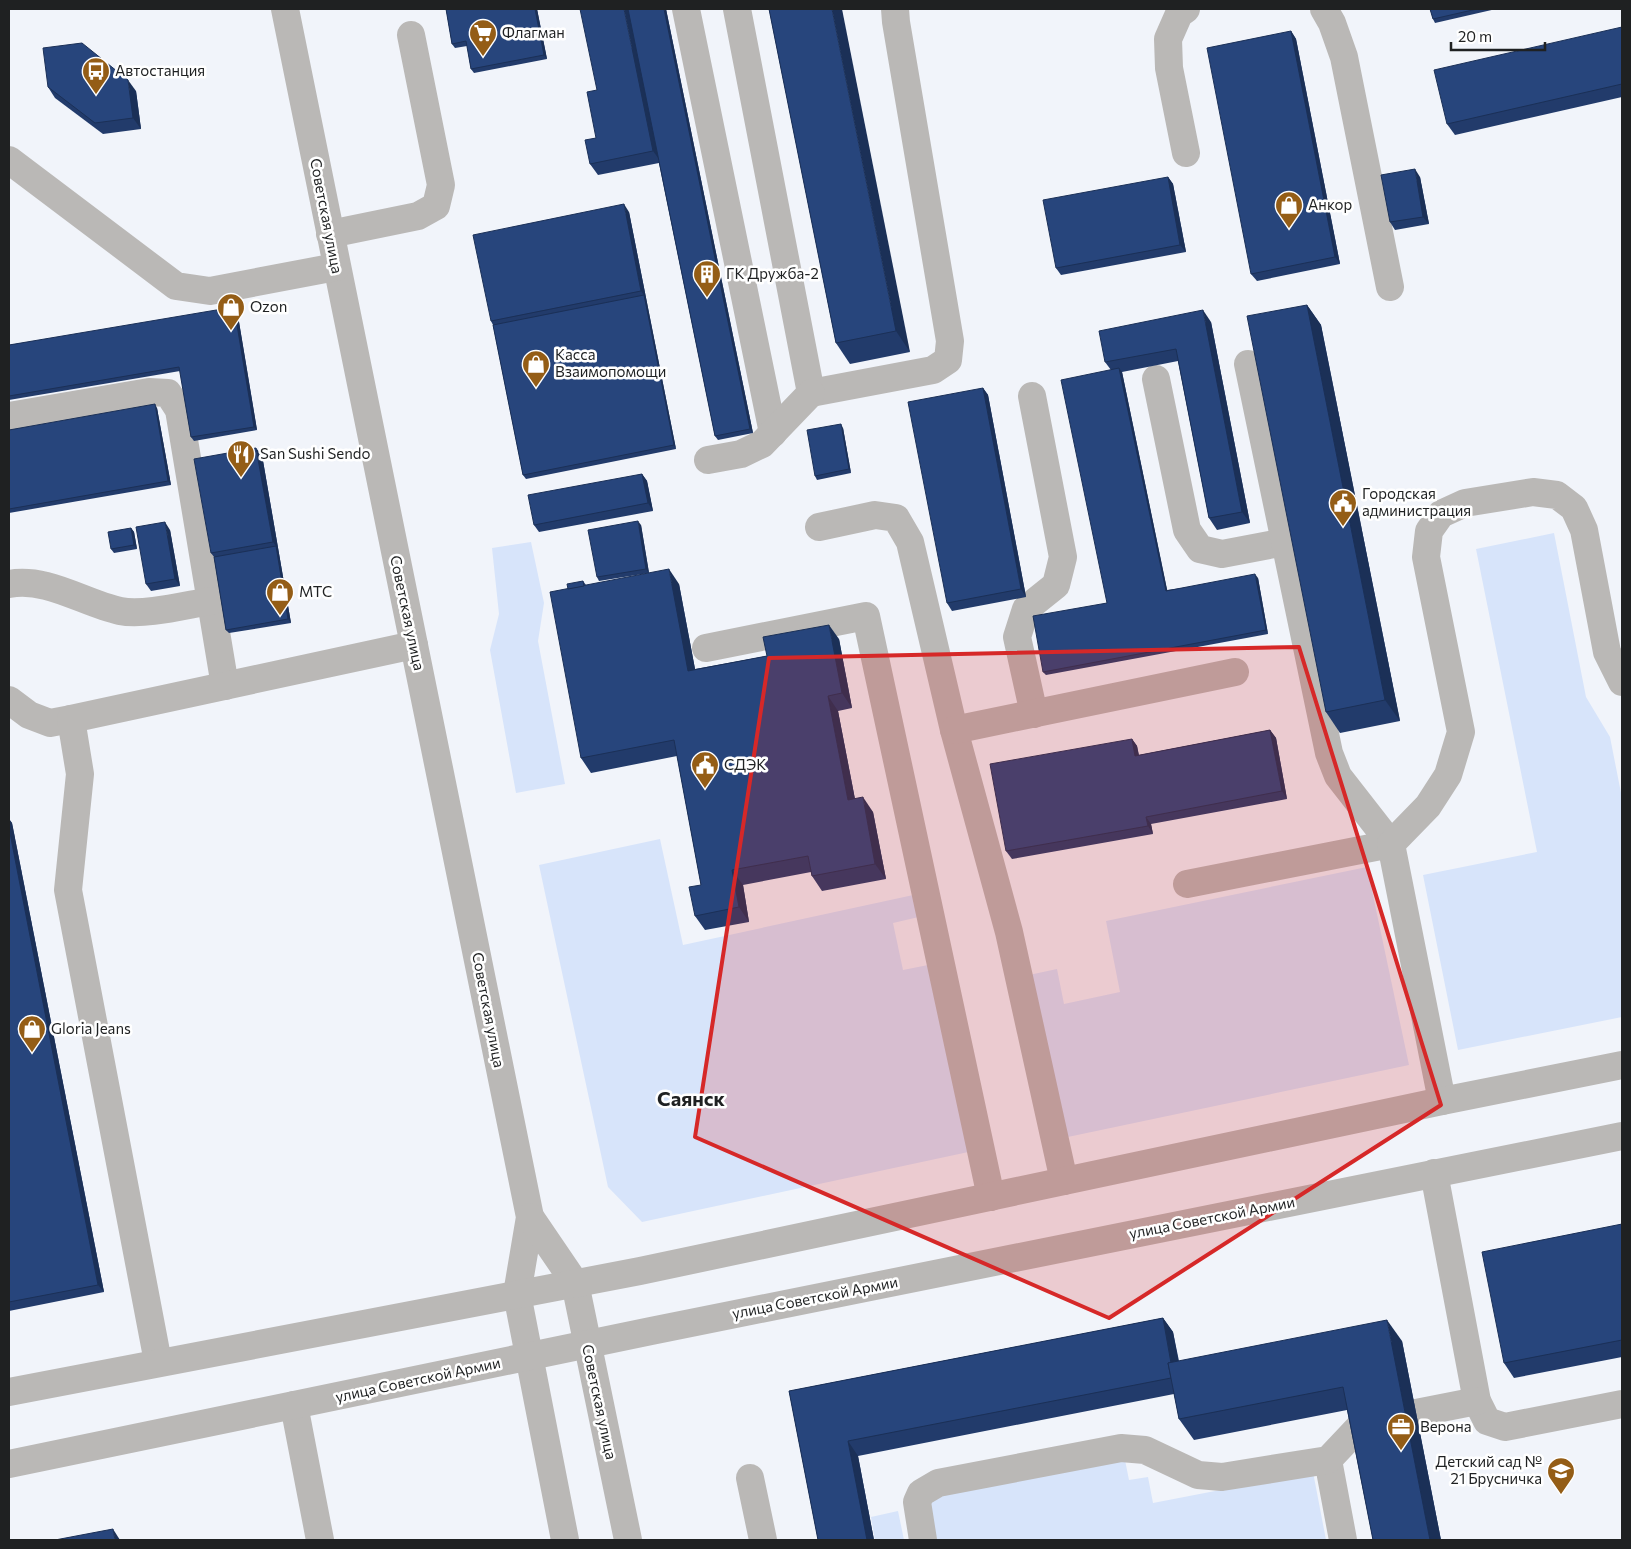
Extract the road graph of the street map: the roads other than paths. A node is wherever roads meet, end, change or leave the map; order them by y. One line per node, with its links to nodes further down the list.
1 (285, 9): 10 (street, Советская улица)
2 (686, 9): 18 (street)
3 (737, 9): 15 (street)
4 (895, 9): 15 (street)
5 (1186, 9): 8 (street)
6 (1324, 9): 12 (street)
7 (411, 36): 10 (street)
8 (1186, 153)
9 (9, 160): 11 (street)
10 (330, 234): 11 (street, Советская улица)
11 (336, 267): 24 (street, Советская улица)
12 (1390, 287)
13 (1248, 364): 21 (street)
14 (1156, 379): 21 (street)
15 (811, 393): 18 (street)
16 (1032, 396): 30 (street)
17 (9, 416): 23 (street)
18 (773, 433): 19 (street)
19 (708, 460)
20 (819, 527): 32 (street)
21 (1285, 542): 33 (street)
22 (9, 584): 23 (street)
23 (211, 601): 28 (street)
24 (414, 645): 28 (street); 41 (street, Советская улица)
25 (706, 648): 40 (street)
26 (1235, 672): 30 (street)
27 (1622, 682): 33 (street)
28 (225, 686): 31 (street)
29 (9, 700): 31 (street)
30 (1034, 714): 32 (street)
31 (71, 720): 46 (street)
32 (954, 730): 39 (street)
33 (1391, 844): 34 (street); 36 (street)
34 (1187, 884)
35 (1622, 1065): 36 (street)
36 (1442, 1101): 39 (street)
37 (1622, 1136): 38 (street, улица Советской Армии)
38 (1434, 1173): 44 (street, улица Советской Армии); 48 (street)
39 (1064, 1182): 40 (street)
40 (991, 1197): 42 (street)
41 (530, 1217): 42 (street, Советская улица); 43 (street, Советская улица)
42 (575, 1283): 43 (street); 44 (street, Советская улица)
43 (517, 1294): 45 (street, Советская улица); 46 (street)
44 (586, 1344): 45 (street, улица Советской Армии); 58 (street, Советская улица)
45 (528, 1357): 50 (street, улица Советской Армии); 57 (street, Советская улица)
46 (158, 1362): 47 (street)
47 (9, 1392)
48 (1477, 1401): 49 (street); 51 (street)
49 (1622, 1404)
50 (294, 1406): 54 (street, улица Советской Армии); 56 (street)
51 (1416, 1413)
52 (1361, 1425): 53 (street)
53 (1328, 1460): 60 (street); 61 (street)
54 (9, 1464)
55 (750, 1478): 59 (street)
56 (320, 1540)
57 (565, 1540)
58 (628, 1540)
59 (763, 1540)
60 (923, 1540)
61 (1343, 1540)

